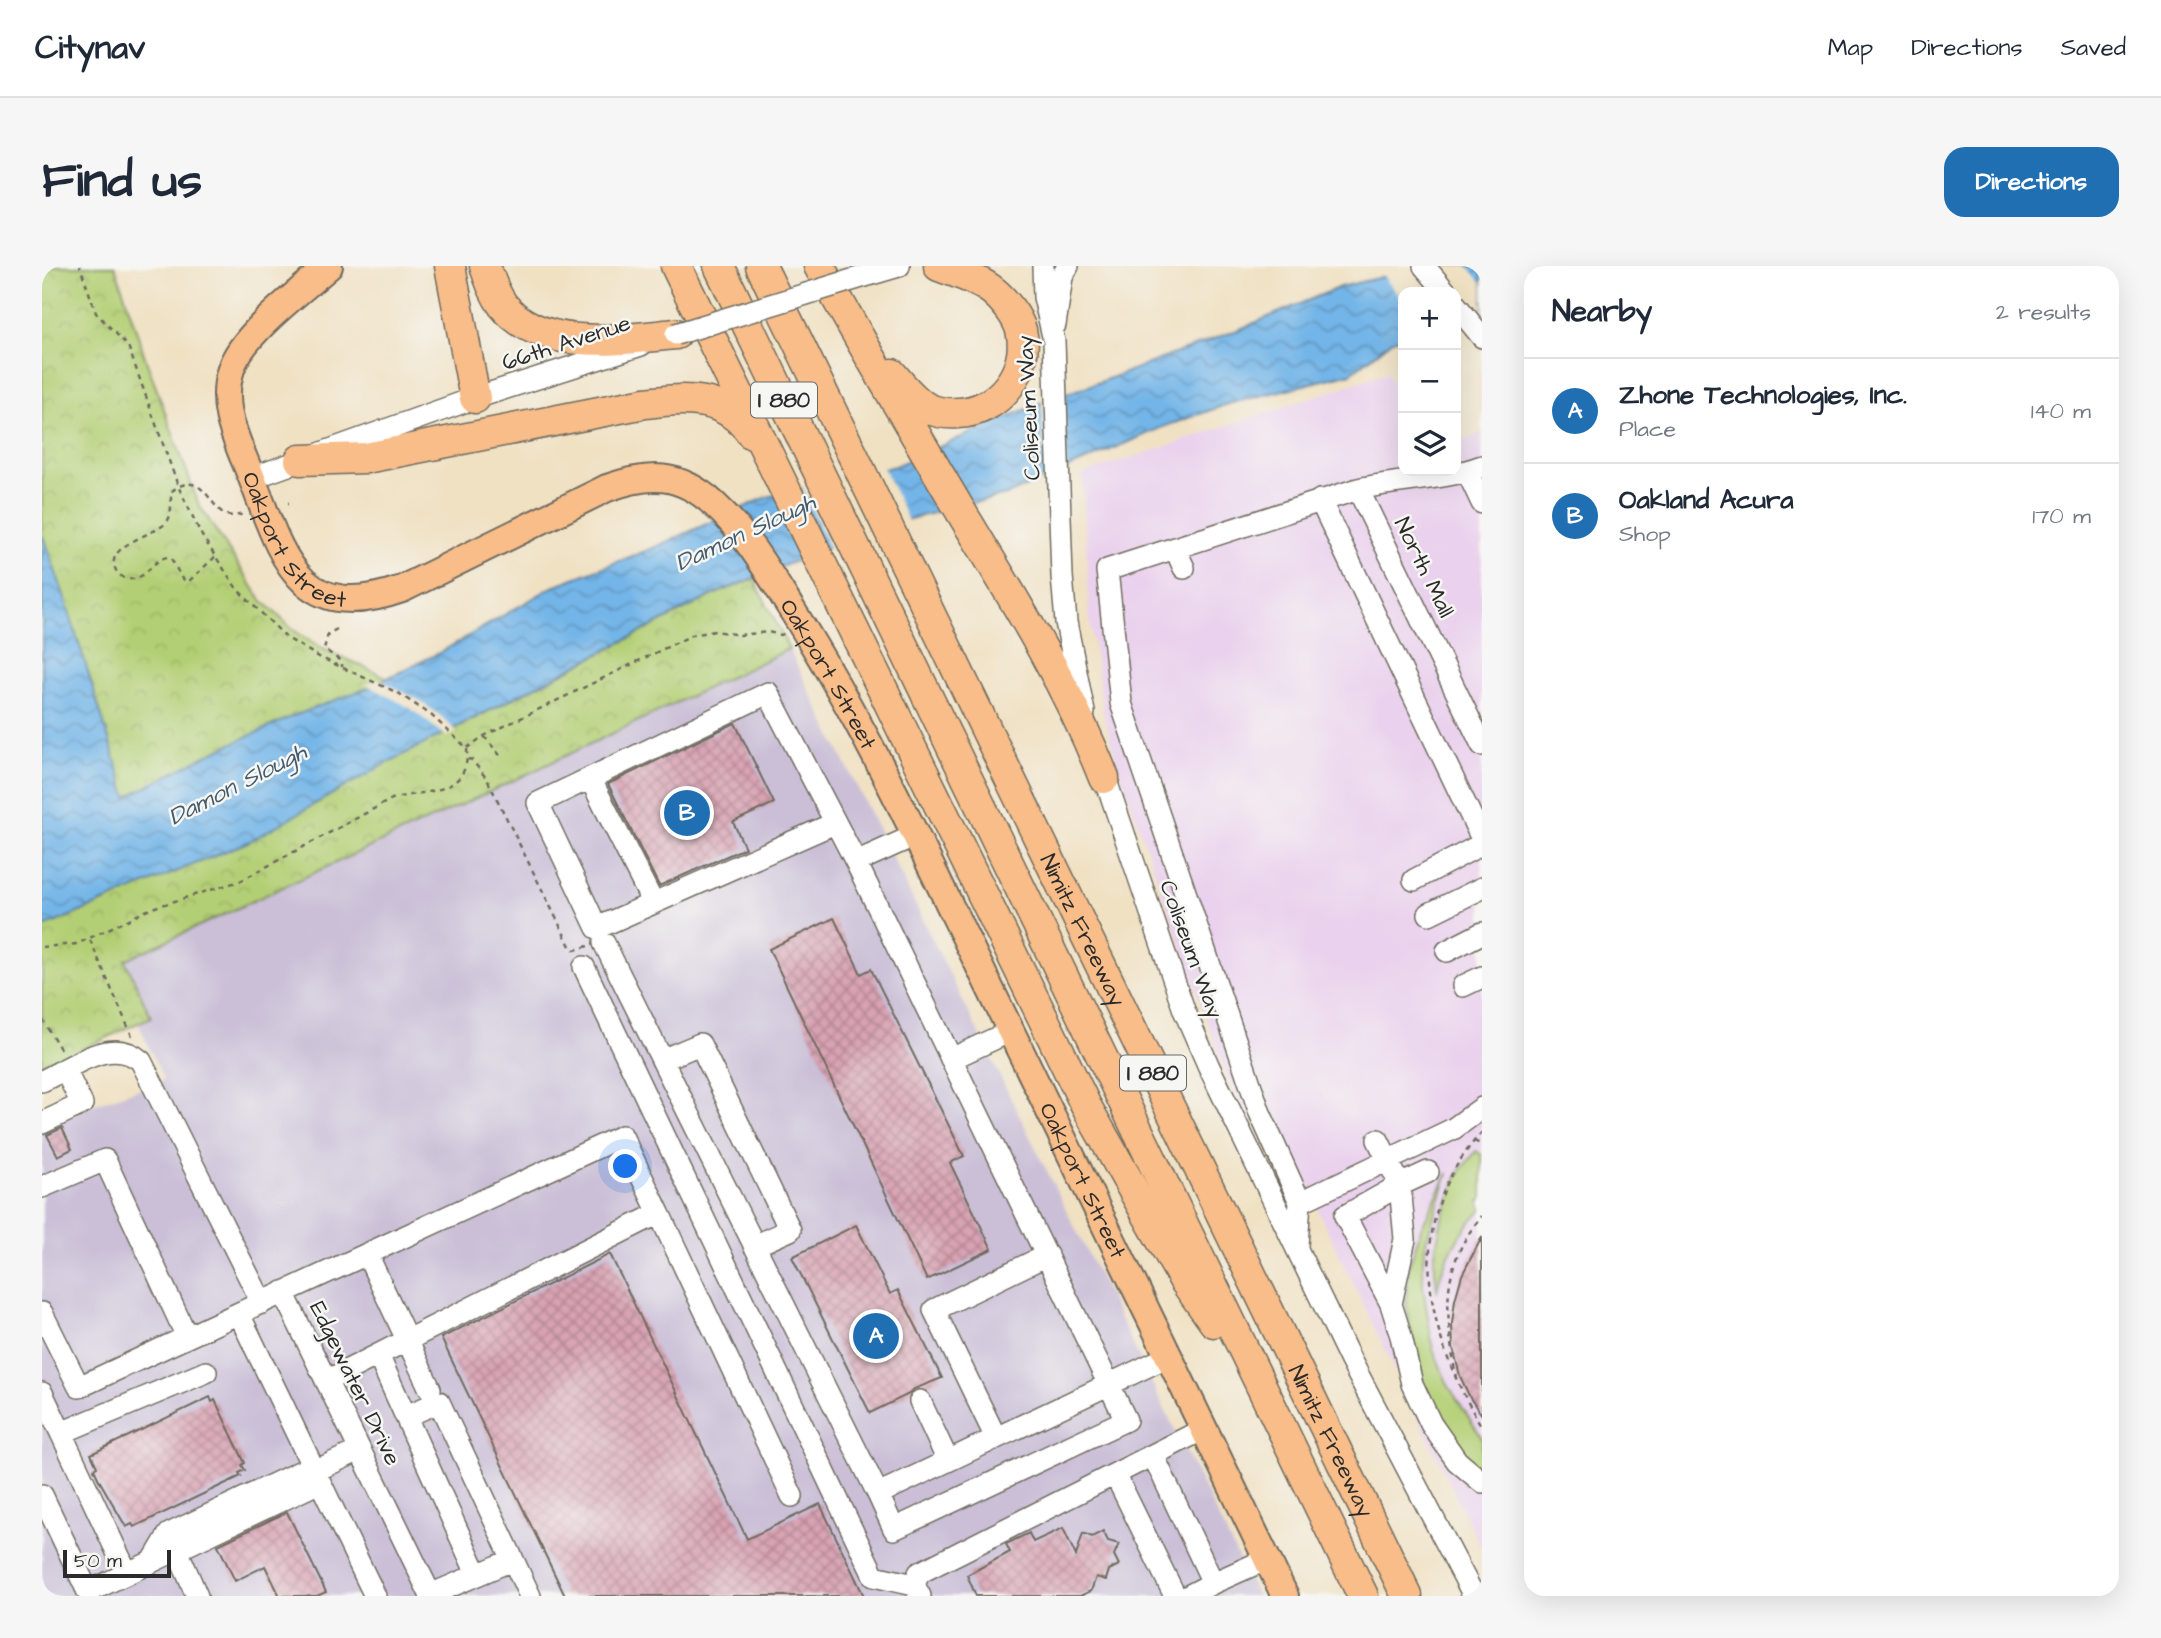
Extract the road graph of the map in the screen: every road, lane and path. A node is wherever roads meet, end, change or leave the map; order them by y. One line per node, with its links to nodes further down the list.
1 (80, 266): 25 (path)
2 (329, 266): 24 (main road, Oakport Street)
3 (450, 266): 20 (highway)
4 (485, 266): 17 (highway)
5 (676, 266): 23 (highway)
6 (719, 266): 97 (highway, Nimitz Freeway / I 880)
7 (761, 266): 129 (highway, Nimitz Freeway / I 880)
8 (819, 266): 16 (highway)
9 (899, 266): 17 (street, 66th Avenue, bridge)
10 (939, 266): 16 (highway)
11 (1044, 266): 19 (street, Coliseum Way)
12 (1068, 266): 19 (street)
13 (1424, 266): 14 (street)
14 (1442, 287)
15 (1461, 311): 18 (street)
16 (855, 331): 42 (highway)
17 (676, 334): 20 (street, 66th Avenue)
18 (1482, 337)
19 (1054, 341): 42 (street, Coliseum Way)
20 (475, 398): 21 (street, 66th Avenue)
21 (300, 460): 23 (highway); 24 (street, 66th Avenue)
22 (1474, 468): 26 (street); 28 (street)
23 (776, 469): 97 (highway)
24 (252, 478): 33 (main road, Oakport Street)
25 (178, 486): 29 (path); 31 (path); 31 (path)
26 (1358, 489): 27 (street); 37 (street, North Mall)
27 (1321, 500): 30 (street); 45 (street)
28 (1482, 503)
29 (244, 514)
30 (1175, 548): 32 (street); 74 (street)
31 (215, 557): 35 (path)
32 (1184, 568)
33 (801, 624): 36 (path); 44 (main road, Oakport Street)
34 (337, 629): 35 (path)
35 (342, 668): 38 (path)
36 (484, 736): 38 (path); 40 (path)
37 (1482, 745)
38 (467, 748): 39 (path)
39 (468, 759): 52 (path); 53 (path)
40 (503, 759)
41 (590, 778): 43 (street); 49 (street); 49 (street)
42 (1104, 778): 78 (street, Coliseum Way)
43 (835, 823): 46 (street); 49 (street)
44 (916, 835): 46 (street); 58 (main road, Oakport Street)
45 (1482, 842): 47 (street)
46 (856, 862): 60 (street)
47 (1414, 880)
48 (1482, 888): 50 (street)
49 (653, 903)
50 (1429, 914)
51 (1482, 933): 55 (street)
52 (90, 939): 54 (path); 59 (path)
53 (604, 943): 61 (street)
54 (42, 947)
55 (1447, 951)
56 (584, 967): 119 (street)
57 (42, 1019): 62 (path)
58 (1011, 1031): 60 (street); 89 (main road, Oakport Street)
59 (132, 1054): 62 (street); 82 (street)
60 (951, 1059): 80 (street)
61 (662, 1060): 77 (street); 77 (street)
62 (70, 1067): 63 (street); 65 (street)
63 (42, 1081)
64 (1482, 1108): 70 (street)
65 (42, 1123)
66 (1482, 1132): 68 (path)
67 (1378, 1140): 70 (street)
68 (1474, 1141): 69 (path); 92 (path)
69 (1482, 1144)
70 (1389, 1160): 72 (street); 74 (street)
71 (1428, 1172): 72 (street)
72 (1400, 1185): 83 (street); 83 (street)
73 (42, 1187): 86 (street)
74 (1300, 1202): 78 (street)
75 (659, 1213): 79 (street); 87 (street); 111 (street)
76 (1482, 1216): 92 (path)
77 (754, 1246): 110 (street)
78 (1297, 1248): 130 (street, Coliseum Way)
79 (367, 1254): 81 (street); 87 (street)
80 (1047, 1255): 93 (street); 102 (street)
81 (283, 1292): 82 (street, Edgewater Drive); 91 (street, Edgewater Drive)
82 (262, 1303): 85 (street, Edgewater Drive)
83 (1391, 1304): 108 (street)
84 (42, 1313): 86 (street, Edgewater Drive)
85 (239, 1314): 86 (street, Edgewater Drive); 106 (street)
86 (187, 1337)
87 (408, 1340): 88 (street); 94 (street)
88 (378, 1355): 91 (street); 98 (street)
89 (1169, 1356): 93 (street); 100 (main road, Oakport Street)
90 (206, 1372): 101 (street)
91 (326, 1381): 103 (street, Edgewater Drive)
92 (1457, 1383): 99 (path)
93 (1110, 1384): 102 (street); 110 (street)
94 (430, 1389)
95 (42, 1393): 101 (street)
96 (920, 1401): 105 (street)
97 (1270, 1404): 128 (highway, Nimitz Freeway / I 880)
98 (406, 1416): 114 (street); 117 (street)
99 (1482, 1427)
100 (1204, 1429): 104 (street); 113 (main road, Oakport Street)
101 (61, 1433): 116 (street)
102 (996, 1438): 105 (street)
103 (360, 1450): 106 (street); 121 (street, Edgewater Drive)
104 (1153, 1455): 107 (street); 118 (street)
105 (948, 1461): 110 (street)
106 (316, 1473): 112 (street); 115 (street); 123 (street)
107 (1115, 1474): 119 (street); 125 (street)
108 (1482, 1482)
109 (42, 1494): 120 (street)
110 (878, 1494)
111 (792, 1496)
112 (177, 1550): 115 (street); 122 (street)
113 (1267, 1559): 118 (street); 127 (main road, Oakport Street)
114 (512, 1560): 117 (street); 124 (street)
115 (153, 1561): 116 (street)
116 (127, 1573): 120 (street)
117 (477, 1574): 121 (street)
118 (1213, 1583): 126 (street)
119 (917, 1591)
120 (86, 1595)
121 (430, 1595)
122 (197, 1596)
123 (375, 1596)
124 (530, 1596)
125 (1175, 1596)
126 (1188, 1596)
127 (1285, 1596)
128 (1363, 1596)
129 (1407, 1596)
130 (1474, 1596)

